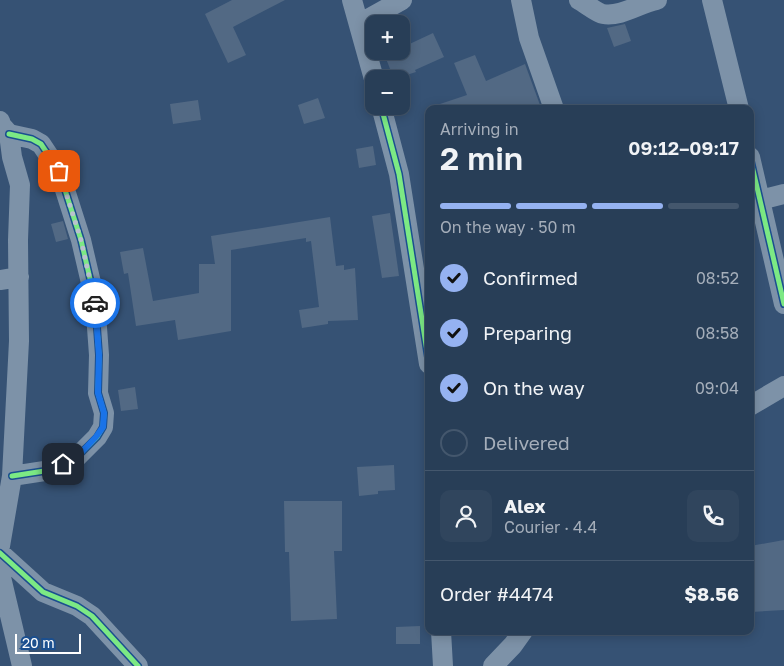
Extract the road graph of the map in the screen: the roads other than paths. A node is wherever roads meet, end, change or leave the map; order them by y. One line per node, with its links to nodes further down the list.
1 (352, 0): 7 (street)
2 (402, 0): 7 (street)
3 (521, 0): 9 (street)
4 (579, 0): 5 (street)
5 (657, 0)
6 (712, 0): 10 (street)
7 (359, 24): 8 (street)
8 (372, 70)
9 (553, 105)
10 (733, 105)
11 (383, 115): 17 (street)
12 (4, 127): 16 (street); 21 (street)
13 (754, 174): 15 (street)
14 (784, 194): 15 (street)
15 (760, 200): 18 (street)
16 (9, 279): 21 (street)
17 (424, 304)
18 (784, 304)
19 (784, 386): 20 (street)
20 (754, 404)
21 (12, 476): 22 (street)
22 (0, 546)
23 (0, 553): 28 (street)
24 (0, 573): 27 (street)
25 (441, 635): 29 (street)
26 (520, 635): 30 (street)
27 (22, 666)
28 (138, 666)
29 (443, 666)
30 (493, 666)

